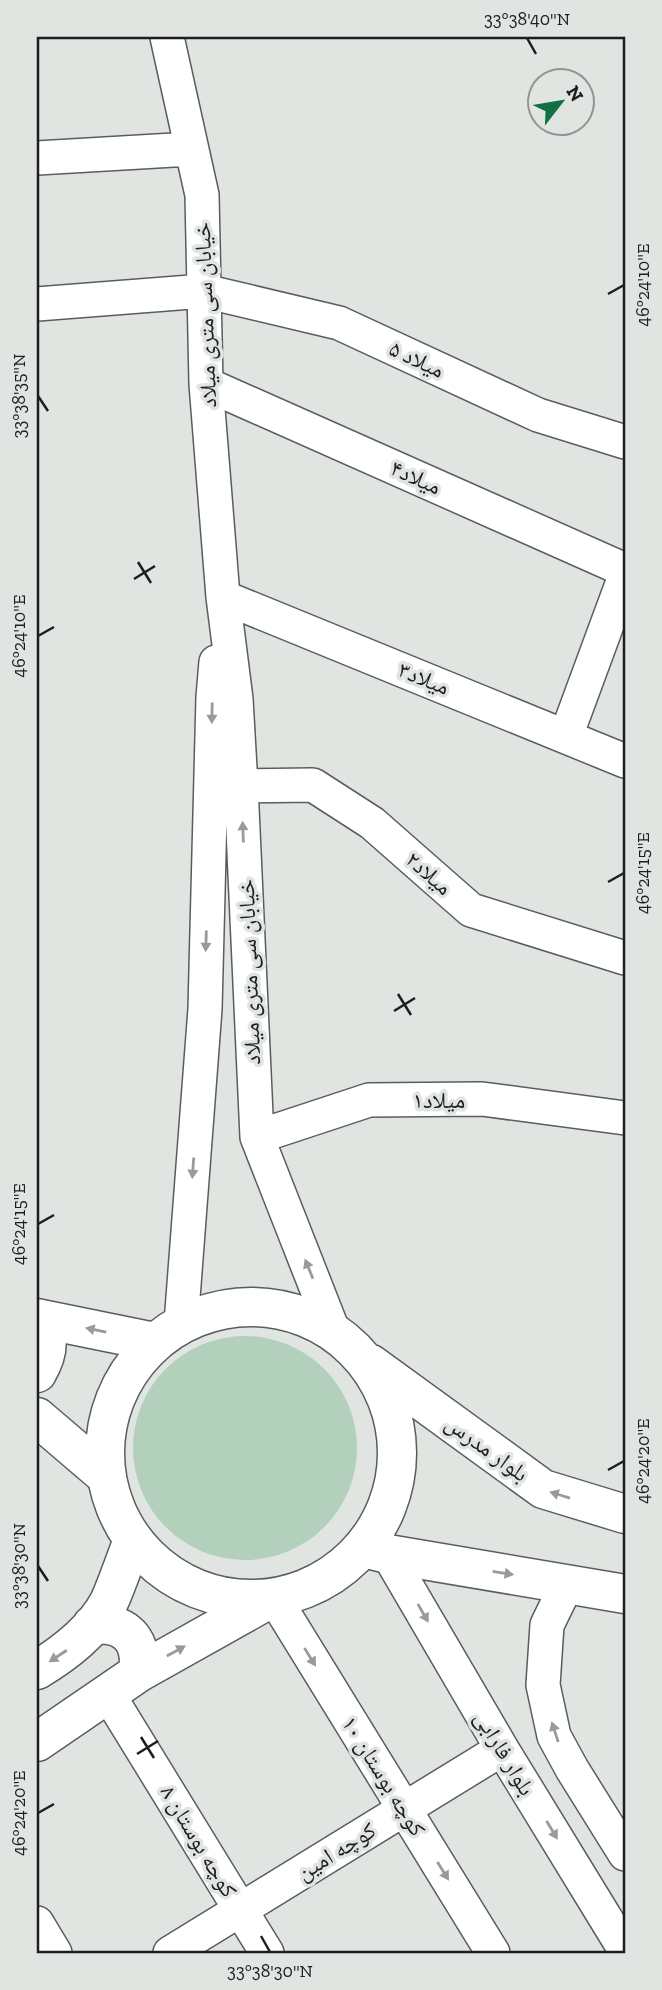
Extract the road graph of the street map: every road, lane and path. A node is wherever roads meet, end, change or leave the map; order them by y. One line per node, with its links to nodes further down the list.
1 (167, 37): 2 (street, خیابان سی متری میلاد)
2 (191, 149): 3 (street); 4 (street, خیابان سی متری میلاد)
3 (37, 158)
4 (204, 291): 5 (street, میلاد ۵); 6 (street, خیابان سی متری میلاد); 7 (street, میلاد ۵)
5 (37, 304)
6 (206, 384): 8 (street, میلاد۴); 10 (street, خیابان سی متری میلاد)
7 (625, 442)
8 (625, 570)
9 (625, 576): 11 (street)
10 (223, 597): 11 (street, میلاد۳); 13 (street, خیابان سی متری میلاد)
11 (566, 736): 12 (street, میلاد۳)
12 (625, 761)
13 (226, 785): 14 (street, میلاد۲); 16 (street, خیابان سی متری میلاد, one-way to 13); 18 (street, خیابان سی متری میلاد, one-way to 18)
14 (625, 958)
15 (625, 1118): 16 (street, میلاد۱)
16 (257, 1137): 19 (street, خیابان سی متری میلاد, one-way to 16)
17 (37, 1320): 18 (main road, one-way to 17); 20 (main road)
18 (168, 1333): 19 (main road, بلوار مدرس); 22 (main road)
19 (347, 1345): 23 (main road, بلوار مدرس, one-way to 19); 25 (main road)
20 (37, 1373)
21 (37, 1417): 22 (main road)
22 (106, 1476): 24 (main road)
23 (625, 1514)
24 (133, 1540): 28 (main road); 29 (main road)
25 (376, 1551): 26 (main road, one-way to 26); 28 (main road); 33 (street, بلوار فارابی, one-way to 33)
26 (567, 1584): 27 (main road); 34 (street, one-way to 26)
27 (625, 1594)
28 (272, 1599): 31 (main road, one-way to 28); 36 (street, کوچه بوستان ۱۰, one-way to 36)
29 (92, 1625): 30 (main road, one-way to 30); 31 (main road)
30 (37, 1670)
31 (123, 1684): 32 (main road); 38 (street, کوچه بوستان ۸)
32 (37, 1742)
33 (502, 1749): 35 (street, بلوار فارابی); 36 (street, کوچه امین)
34 (572, 1769): 35 (street); 37 (street)
35 (531, 1795): 40 (street, بلوار فارابی, one-way to 40)
36 (404, 1809): 38 (street, کوچه امین); 44 (street, کوچه بوستان ۱۰, one-way to 44)
37 (625, 1854)
38 (241, 1910): 42 (street, کوچه امین); 43 (street, کوچه بوستان ۸)
39 (37, 1923): 41 (street)
40 (625, 1950)
41 (55, 1953)
42 (170, 1953)
43 (267, 1953)
44 (493, 1953)

